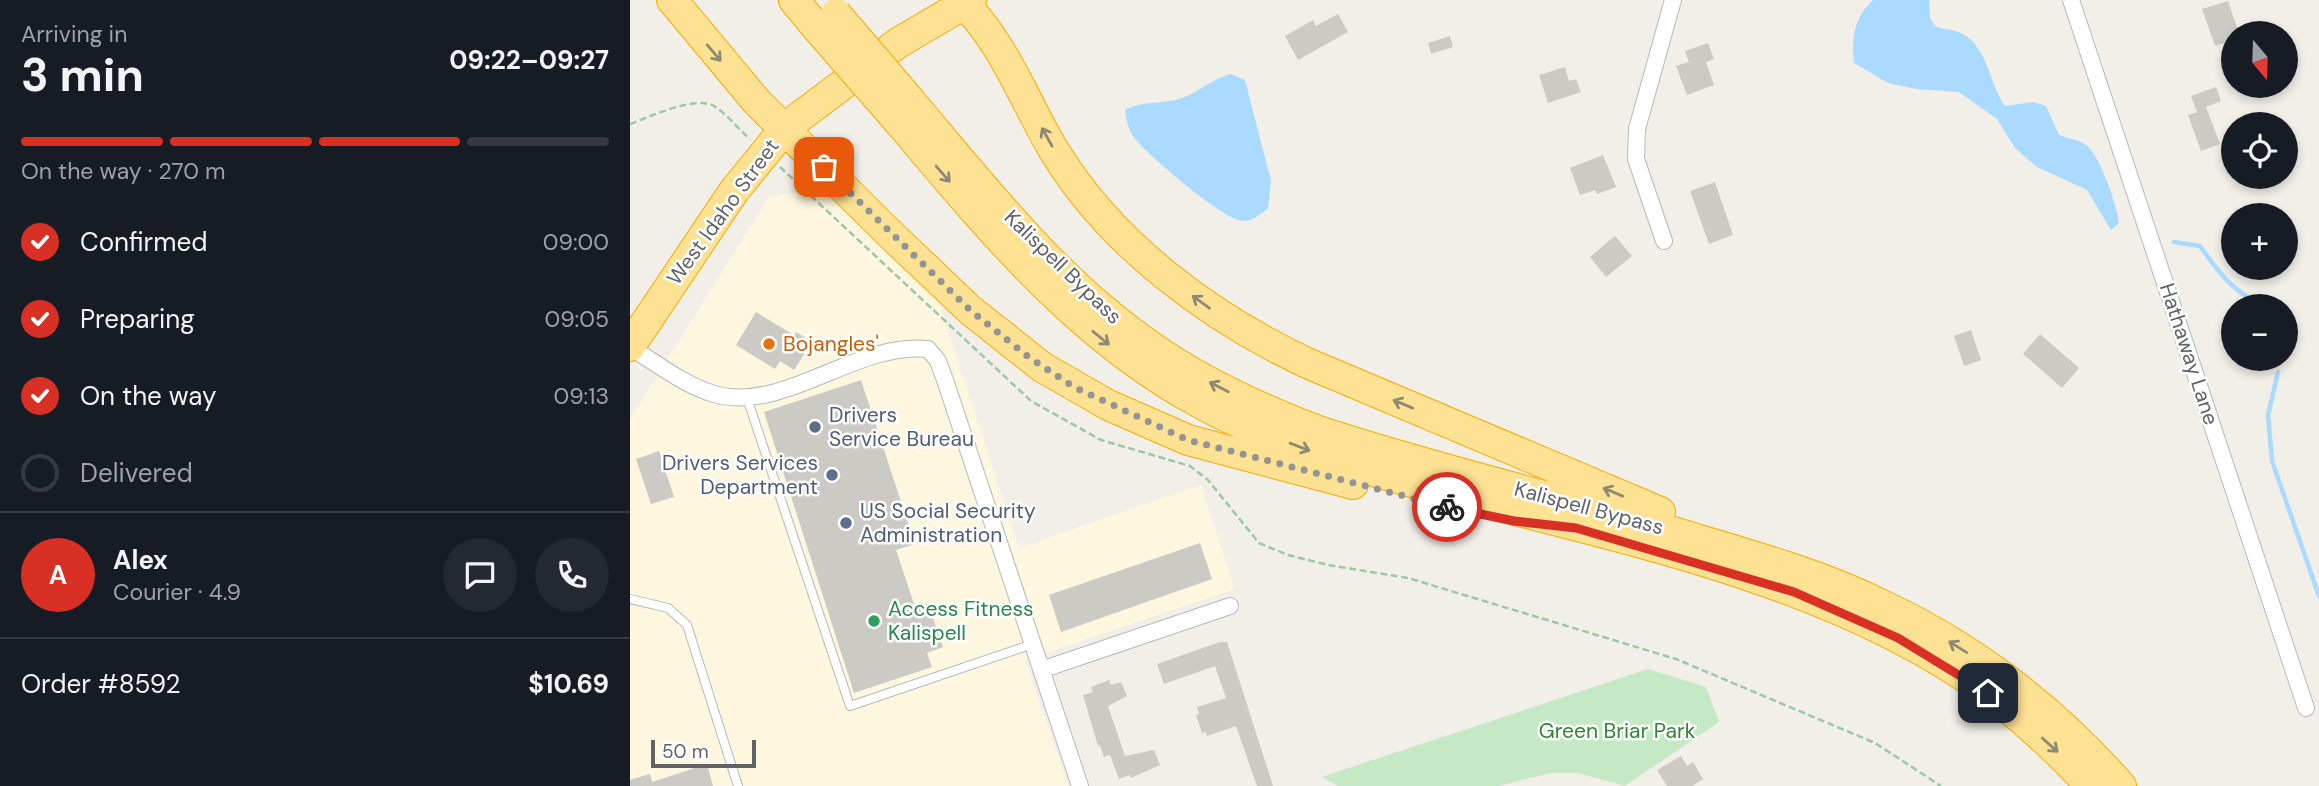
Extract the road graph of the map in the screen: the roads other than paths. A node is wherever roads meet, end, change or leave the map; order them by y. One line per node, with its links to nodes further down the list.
1 (672, 0): 8 (highway, one-way to 8)
2 (794, 0): 6 (highway, Kalispell Bypass)
3 (1673, 0): 9 (street)
4 (2071, 0): 18 (street, Hathaway Lane)
5 (965, 1): 8 (highway, West Idaho Street); 13 (highway, one-way to 5)
6 (826, 14): 7 (highway, Kalispell Bypass, bridge)
7 (905, 113): 12 (highway, Kalispell Bypass, one-way to 12); 13 (highway, Kalispell Bypass, one-way to 7)
8 (786, 127): 10 (highway, West Idaho Street); 12 (highway)
9 (1664, 240)
10 (630, 346): 11 (street)
11 (746, 396): 16 (street); 16 (lane)
12 (1576, 528): 21 (highway, Kalispell Bypass, one-way to 21)
13 (1741, 552): 22 (highway, Kalispell Bypass, one-way to 13)
14 (630, 599): 19 (lane)
15 (1230, 606): 17 (street)
16 (1033, 645): 17 (street)
17 (1041, 670): 20 (street)
18 (2306, 708)
19 (738, 786)
20 (1080, 786)
21 (2091, 786)
22 (2121, 786)

